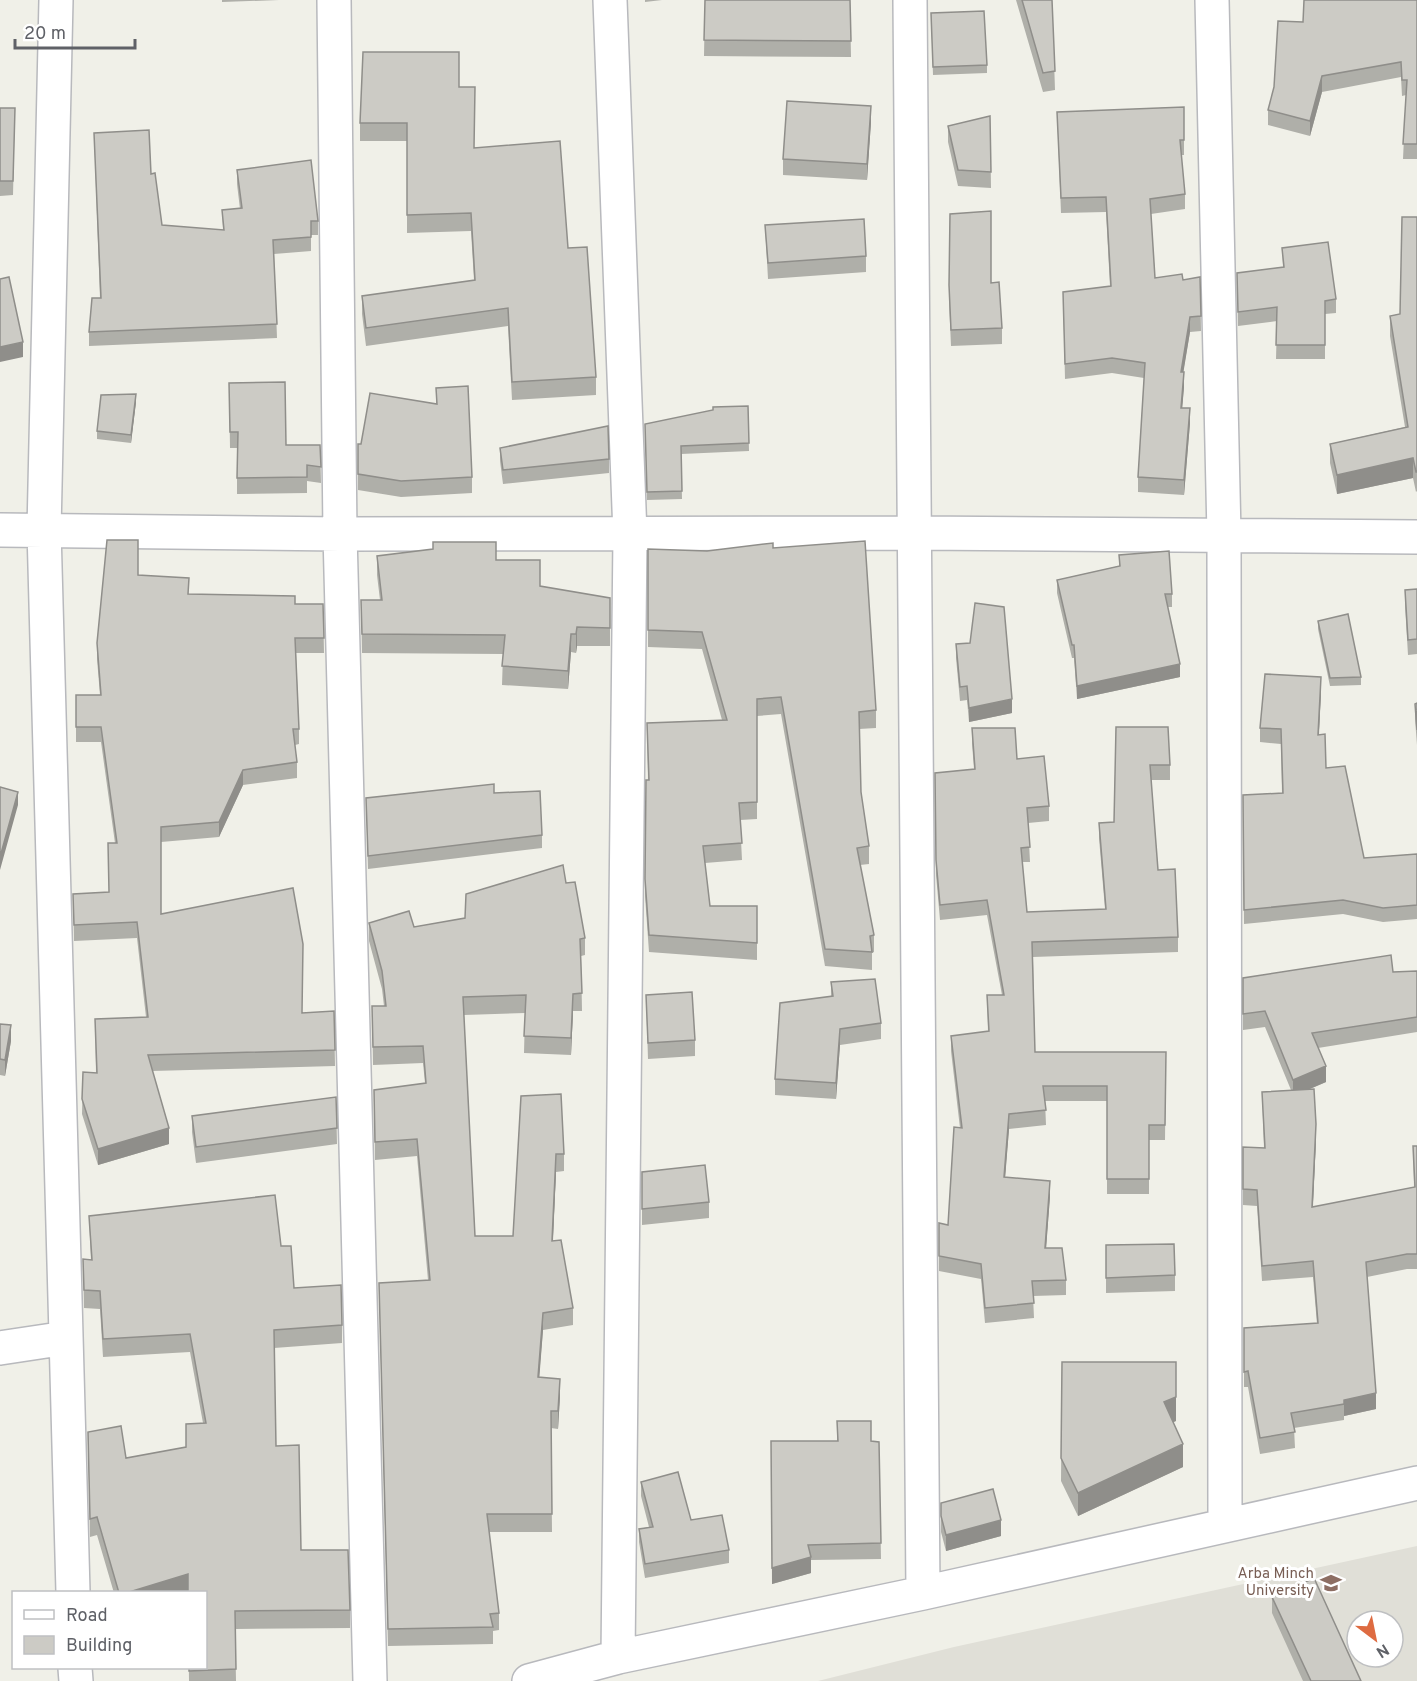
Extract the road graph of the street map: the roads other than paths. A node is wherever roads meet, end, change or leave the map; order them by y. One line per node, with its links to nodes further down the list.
1 (56, 0): 7 (street)
2 (334, 0): 9 (street)
3 (610, 0): 10 (street)
4 (910, 0): 8 (street)
5 (1212, 0): 11 (street)
6 (0, 530): 7 (street)
7 (44, 530): 9 (street); 13 (street)
8 (915, 533): 10 (street); 11 (street); 18 (street)
9 (340, 534): 10 (street); 20 (street)
10 (630, 535): 19 (street)
11 (1224, 535): 12 (street); 16 (street)
12 (1417, 537)
13 (66, 1338): 14 (street); 17 (street)
14 (0, 1348)
15 (1417, 1483): 16 (street)
16 (1226, 1524): 18 (street)
17 (73, 1591)
18 (923, 1593): 19 (street)
19 (618, 1657): 21 (street)
20 (370, 1681)
21 (529, 1681)

